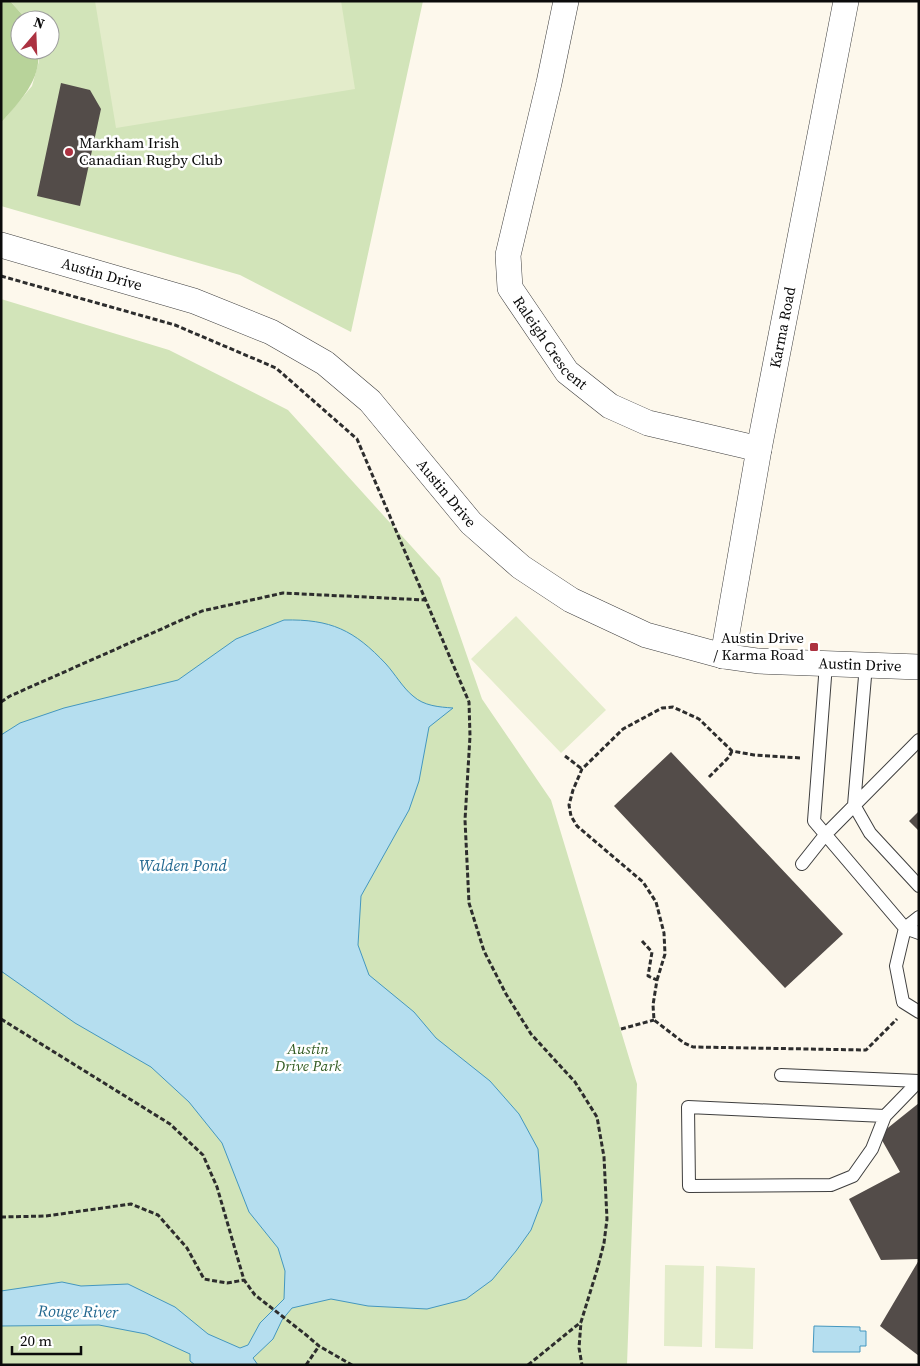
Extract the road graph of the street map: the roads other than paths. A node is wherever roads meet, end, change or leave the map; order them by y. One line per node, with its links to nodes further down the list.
1 (566, 1): 4 (street, Raleigh Crescent)
2 (846, 1): 4 (street, Karma Road)
3 (1, 245): 5 (street, Austin Drive)
4 (759, 449): 5 (street, Karma Road)
5 (723, 656): 6 (street, Austin Drive)
6 (826, 664): 7 (street, Austin Drive); 11 (lane)
7 (866, 666): 8 (street, Austin Drive); 10 (lane)
8 (919, 667)
9 (919, 740): 10 (lane)
10 (854, 805): 11 (lane); 13 (lane)
11 (825, 835): 12 (lane); 15 (lane)
12 (802, 864)
13 (919, 886)
14 (919, 917): 15 (lane)
15 (906, 928): 16 (lane); 17 (lane)
16 (919, 933)
17 (914, 1009)
18 (781, 1075): 19 (lane)
19 (919, 1081): 20 (lane)
20 (885, 1116): 20 (lane)

